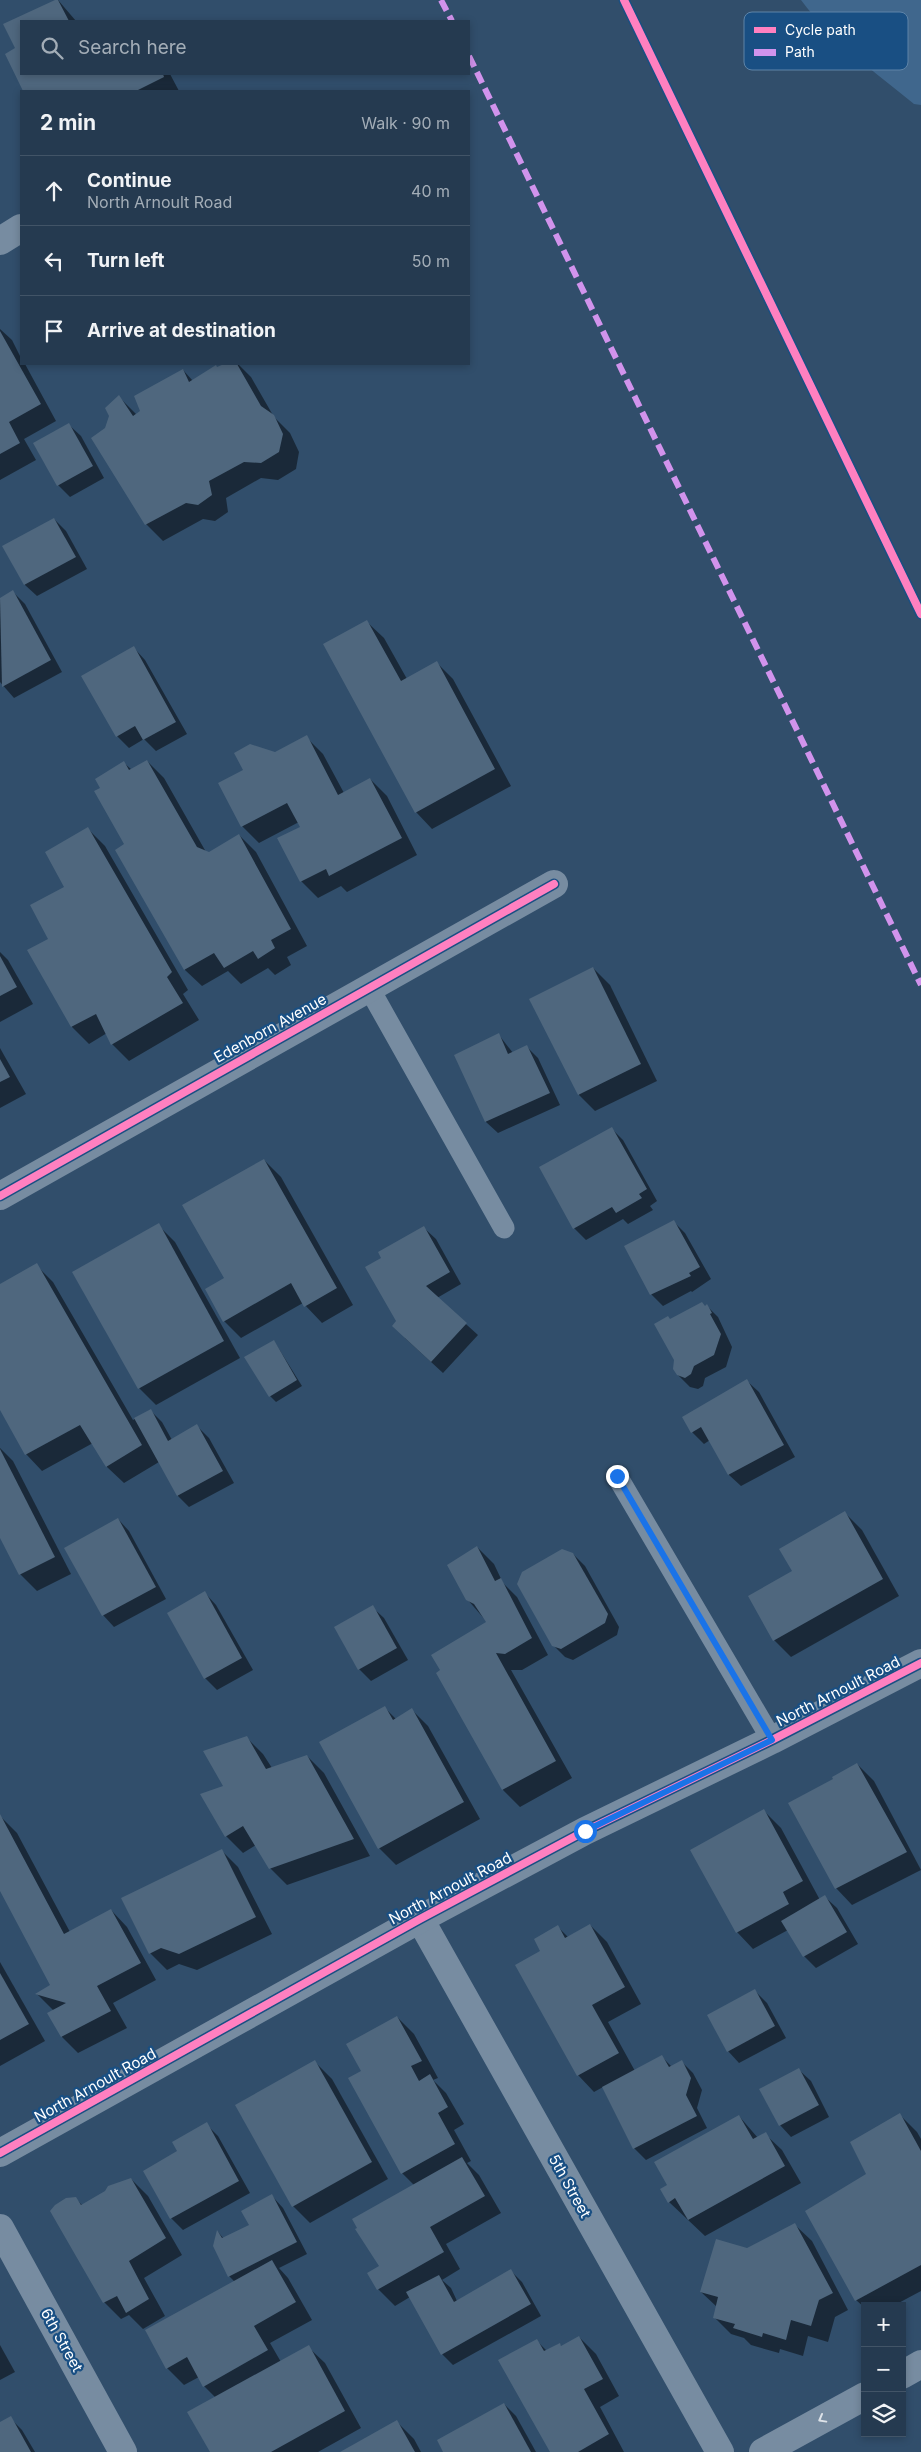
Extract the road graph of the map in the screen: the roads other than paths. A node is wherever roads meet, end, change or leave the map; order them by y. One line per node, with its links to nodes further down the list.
1 (554, 884): 2 (street, Edenborn Avenue)
2 (369, 988): 3 (street, Edenborn Avenue); 4 (lane)
3 (0, 1196)
4 (504, 1228)
5 (617, 1476): 7 (lane)
6 (921, 1663): 7 (street, North Arnoult Road)
7 (772, 1740): 8 (street, North Arnoult Road)
8 (420, 1919): 9 (street, North Arnoult Road); 15 (street, 5th Street)
9 (0, 2153)
10 (0, 2228): 14 (street, 6th Street)
11 (921, 2364): 12 (street)
12 (906, 2373)
13 (861, 2398): 16 (street, one-way to 16)
14 (124, 2452)
15 (720, 2452)
16 (763, 2452)

